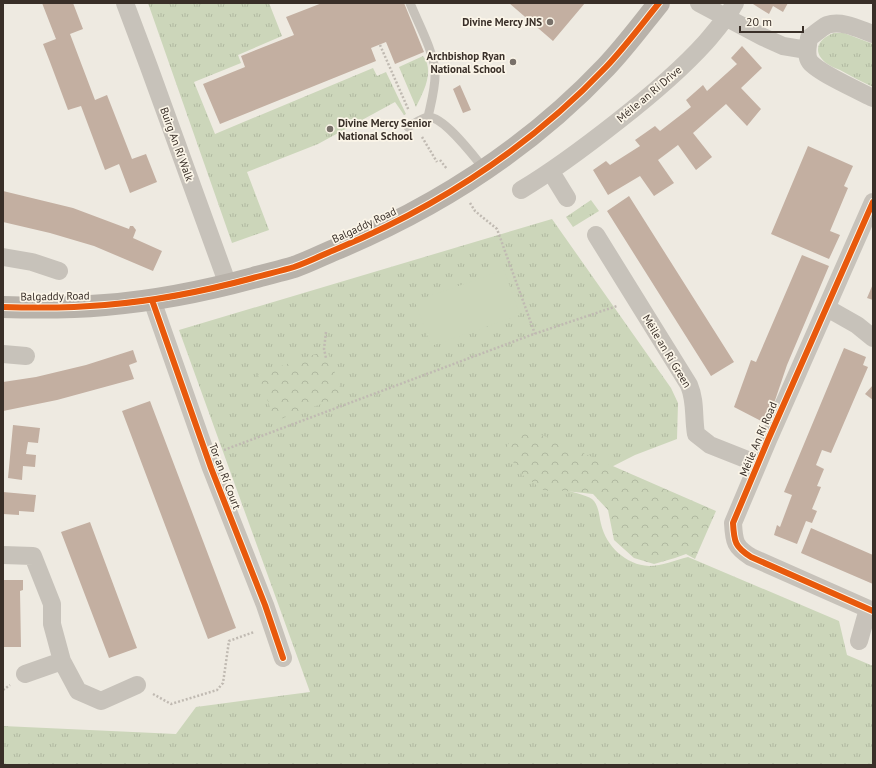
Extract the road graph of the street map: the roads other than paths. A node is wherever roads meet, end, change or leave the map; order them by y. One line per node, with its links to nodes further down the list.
1 (125, 3): 19 (street, Buirg An Rí Walk)
2 (410, 3): 9 (lane)
3 (659, 3): 11 (street, Balgaddy Road)
4 (699, 3): 5 (street)
5 (731, 11): 7 (street); 12 (street, Méile an Rí Drive)
6 (873, 34): 7 (street)
7 (807, 50): 8 (street)
8 (873, 98)
9 (428, 117): 10 (lane); 11 (lane)
10 (412, 125)
11 (485, 170): 19 (street, Balgaddy Road)
12 (551, 172): 13 (street, Méile an Rí Drive); 14 (street)
13 (520, 190)
14 (567, 198)
15 (873, 202): 22 (street, Méile An Rí Road)
16 (596, 235): 26 (street, Méile an Rí Green)
17 (3, 257): 18 (street)
18 (59, 271)
19 (228, 285): 20 (street, Balgaddy Road)
20 (152, 300): 21 (street, Balgaddy Road); 30 (street, Tor an Rí Court)
21 (3, 307)
22 (827, 308): 23 (street); 26 (street, Méile An Rí Road)
23 (873, 338)
24 (3, 354): 25 (street)
25 (26, 356)
26 (758, 464): 28 (street, Méile An Rí Road)
27 (3, 555): 31 (street)
28 (870, 610): 29 (street, Méile An Rí Road)
29 (859, 641)
30 (283, 658)
31 (62, 661): 32 (street); 33 (street)
32 (26, 674)
33 (137, 685)

